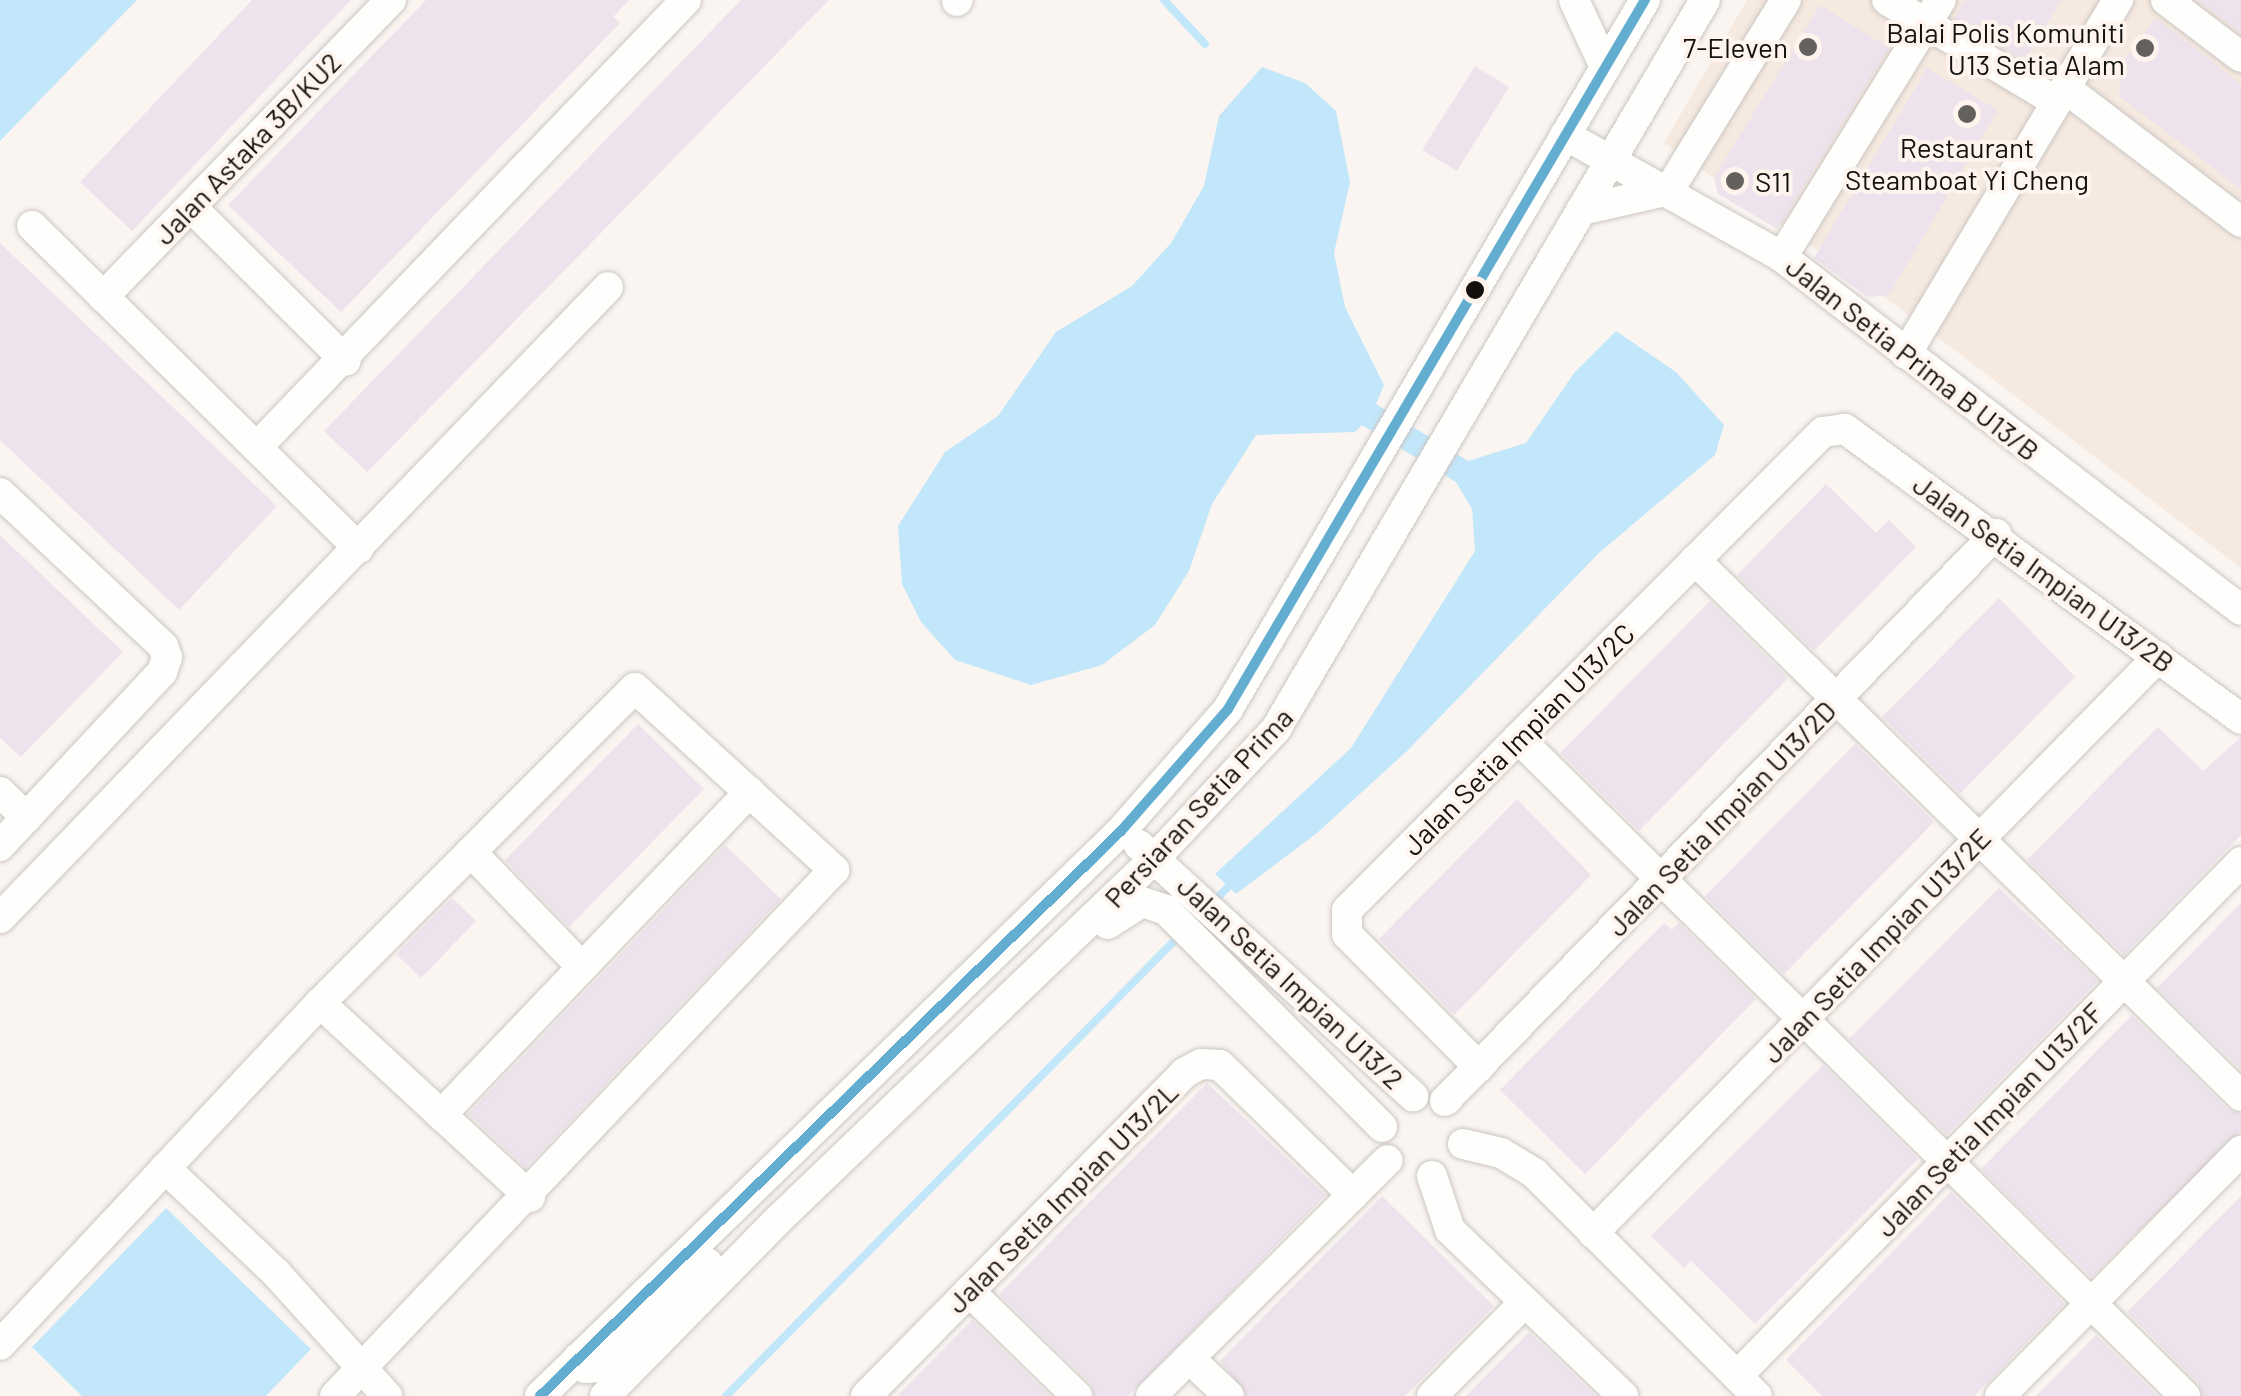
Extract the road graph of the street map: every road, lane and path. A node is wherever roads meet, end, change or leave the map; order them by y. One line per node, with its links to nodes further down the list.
1 (391, 0): 18 (street, Jalan Astaka 3B/KU2)
2 (686, 0): 26 (street)
3 (1574, 0): 12 (street)
4 (1645, 0): 12 (street, Persiaran Setia Prima)
5 (1705, 0): 14 (street, Persiaran Setia Prima)
6 (1786, 0): 17 (street)
7 (1887, 0): 10 (street)
8 (2118, 0): 13 (street)
9 (2166, 0): 11 (street)
10 (1934, 11): 13 (street); 22 (street)
11 (2241, 57)
12 (1605, 67): 15 (street, Persiaran Setia Prima)
13 (2061, 95): 20 (street); 25 (street)
14 (1630, 127): 16 (street, Persiaran Setia Prima); 17 (street)
15 (1565, 135): 16 (street, Jalan Setia Prima B U13/B); 42 (street, Persiaran Setia Prima)
16 (1611, 160): 17 (street, Jalan Setia Prima B U13/B); 19 (street, Persiaran Setia Prima)
17 (1670, 190): 19 (street); 22 (street, Jalan Setia Prima B U13/B)
18 (191, 207): 24 (street, Jalan Astaka 3B/KU2); 26 (street)
19 (1581, 210): 37 (street, Persiaran Setia Prima)
20 (2241, 222)
21 (32, 226): 24 (street)
22 (1782, 257): 25 (street, Jalan Setia Prima B U13/B)
23 (608, 287): 31 (street)
24 (103, 296): 28 (street)
25 (1906, 354): 33 (street, Jalan Setia Prima B U13/B)
26 (346, 360): 28 (street)
27 (1845, 430): 30 (street, Jalan Setia Impian U13/2B); 32 (street, Jalan Setia Impian U13/2C)
28 (258, 446): 31 (street)
29 (0, 493): 41 (street)
30 (1996, 534): 34 (street, Jalan Setia Impian U13/2B); 35 (street, Jalan Setia Impian U13/2D)
31 (359, 548): 50 (street)
32 (1696, 560): 35 (street); 38 (street, Jalan Setia Impian U13/2C)
33 (2237, 598)
34 (2158, 656): 36 (street, Jalan Setia Impian U13/2B); 43 (street, Jalan Setia Impian U13/2E)
35 (1836, 698): 43 (street); 48 (street, Jalan Setia Impian U13/2D)
36 (2241, 720)
37 (1276, 729): 46 (street, Persiaran Setia Prima); 49 (street)
38 (1518, 738): 48 (street); 57 (street, Jalan Setia Impian U13/2C)
39 (0, 792): 41 (street)
40 (750, 792): 45 (street); 51 (street); 71 (street)
41 (27, 818): 44 (street)
42 (1121, 831): 46 (street, Jalan Setia Impian U13/2); 78 (street, Persiaran Setia Prima)
43 (1976, 842): 52 (street); 55 (street, Jalan Setia Impian U13/2E)
44 (0, 846)
45 (471, 852): 51 (street); 53 (street)
46 (1155, 858): 49 (street, Jalan Setia Impian U13/2); 58 (street, Persiaran Setia Prima)
47 (2241, 862): 52 (street, Jalan Setia Impian U13/2F)
48 (1661, 879): 55 (street); 57 (street, Jalan Setia Impian U13/2D)
49 (1190, 886): 54 (street, Jalan Setia Impian U13/2)
50 (0, 918)
51 (582, 967): 62 (street)
52 (2122, 983): 60 (street); 67 (street, Jalan Setia Impian U13/2F)
53 (320, 1003): 62 (street); 68 (street)
54 (1330, 1018): 56 (street); 59 (street, Jalan Setia Impian U13/2)
55 (1803, 1019): 67 (street); 73 (street, Jalan Setia Impian U13/2E)
56 (1302, 1046): 58 (street, Jalan Setia Impian U13/2); 63 (street, Jalan Setia Impian U13/2)
57 (1479, 1067): 61 (street, Jalan Setia Impian U13/2D)
58 (926, 1084): 72 (street, Persiaran Setia Prima)
59 (1414, 1096): 61 (street); 63 (street)
60 (2241, 1096)
61 (1445, 1102): 64 (street)
62 (440, 1114): 71 (street)
63 (1382, 1127): 66 (street)
64 (1463, 1144): 69 (street); 73 (street)
65 (2241, 1151): 76 (street)
66 (1388, 1160): 69 (street); 70 (street)
67 (1947, 1161): 76 (street); 81 (street, Jalan Setia Impian U13/2F)
68 (165, 1168): 77 (street); 80 (street)
69 (1432, 1176): 75 (street)
70 (1353, 1195): 74 (street, Jalan Setia Impian U13/2L); 79 (street)
71 (530, 1197): 80 (street)
72 (778, 1219): 78 (street); 85 (street, Persiaran Setia Prima)
73 (1593, 1233): 81 (street)
74 (968, 1292): 86 (street, Jalan Setia Impian U13/2L); 87 (street)
75 (1525, 1302): 90 (street); 91 (street)
76 (2091, 1303): 92 (street); 93 (street)
77 (0, 1345)
78 (578, 1358): 84 (street, Persiaran Setia Prima)
79 (1189, 1358): 88 (street); 89 (street)
80 (363, 1367): 82 (street); 83 (street)
81 (1747, 1386)
82 (335, 1396)
83 (388, 1396)
84 (540, 1396)
85 (605, 1396)
86 (866, 1396)
87 (1077, 1396)
88 (1151, 1396)
89 (1229, 1396)
90 (1432, 1396)
91 (1624, 1396)
92 (2000, 1396)
93 (2186, 1396)

